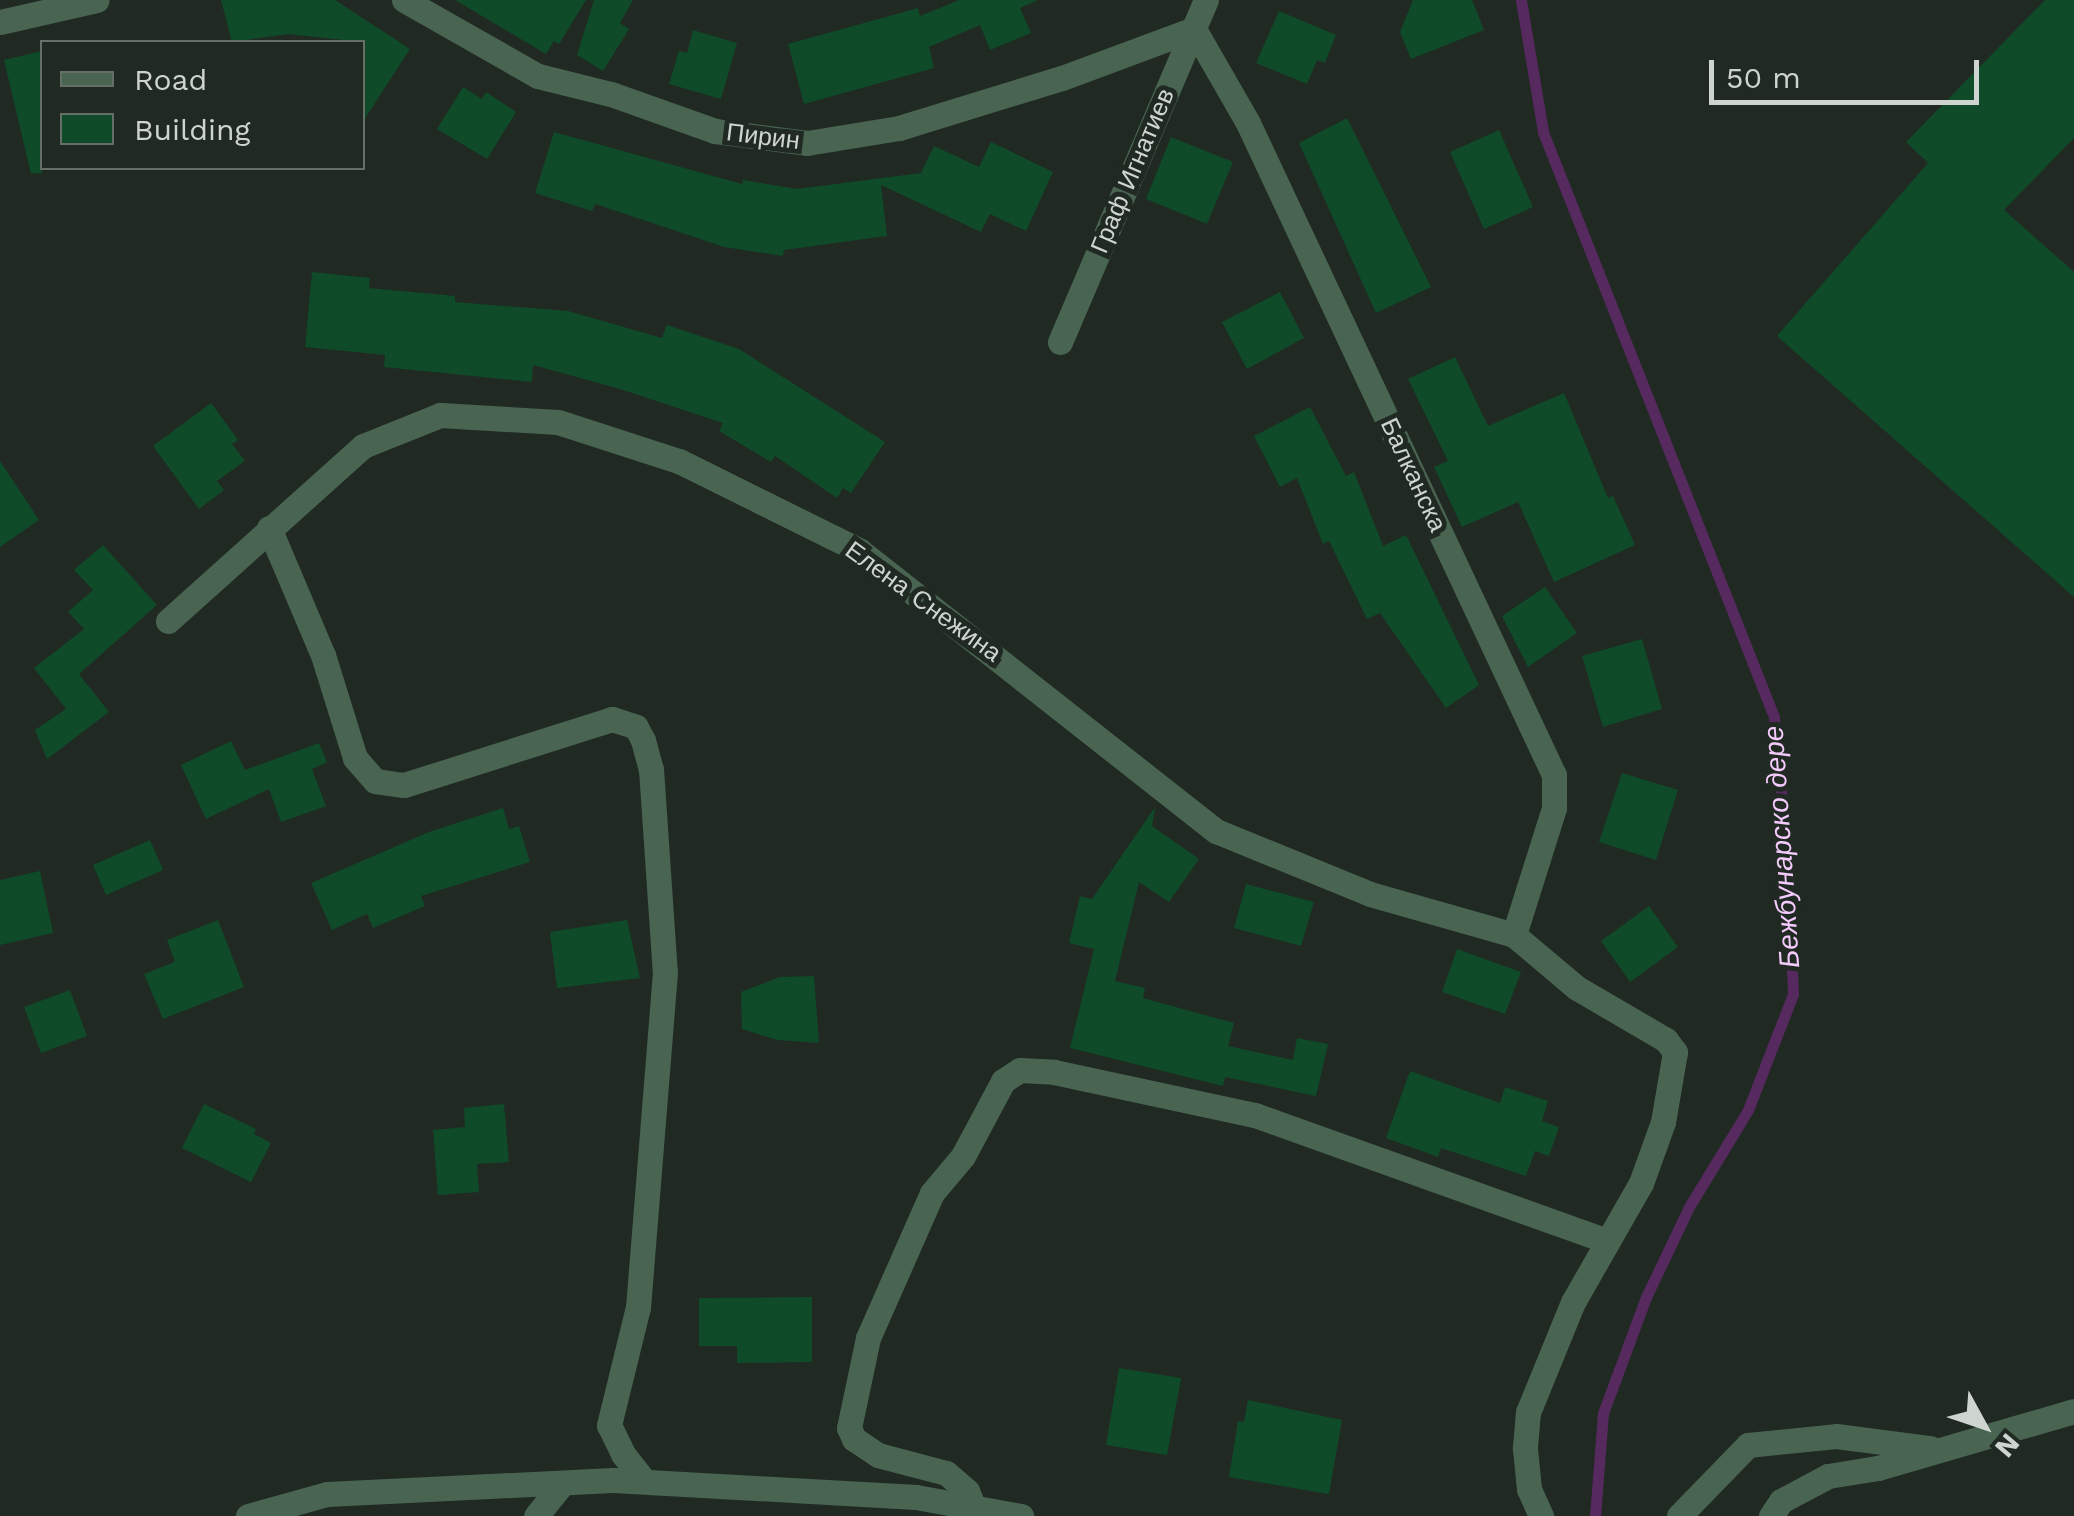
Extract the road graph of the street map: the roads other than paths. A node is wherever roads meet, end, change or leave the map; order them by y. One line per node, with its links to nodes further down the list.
1 (97, 0): 4 (street)
2 (404, 0): 5 (street, Пирин)
3 (1206, 0): 5 (street, Граф Игнатиев)
4 (0, 22)
5 (1194, 29): 6 (street, Граф Игнатиев); 9 (street, Балканска)
6 (1060, 342)
7 (269, 528): 8 (street, Елена Снежина); 9 (street, Елена Снежина); 13 (street)
8 (168, 621)
9 (1514, 936): 10 (street, Елена Снежина)
10 (1607, 1241): 15 (street); 19 (street)
11 (2074, 1410): 12 (street)
12 (1935, 1448): 20 (street); 21 (street)
13 (644, 1481): 14 (street); 15 (street)
14 (561, 1485): 16 (street); 17 (street)
15 (974, 1508): 18 (street)
16 (248, 1516)
17 (536, 1516)
18 (1021, 1516)
19 (1541, 1516)
20 (1679, 1516)
21 (1771, 1516)

